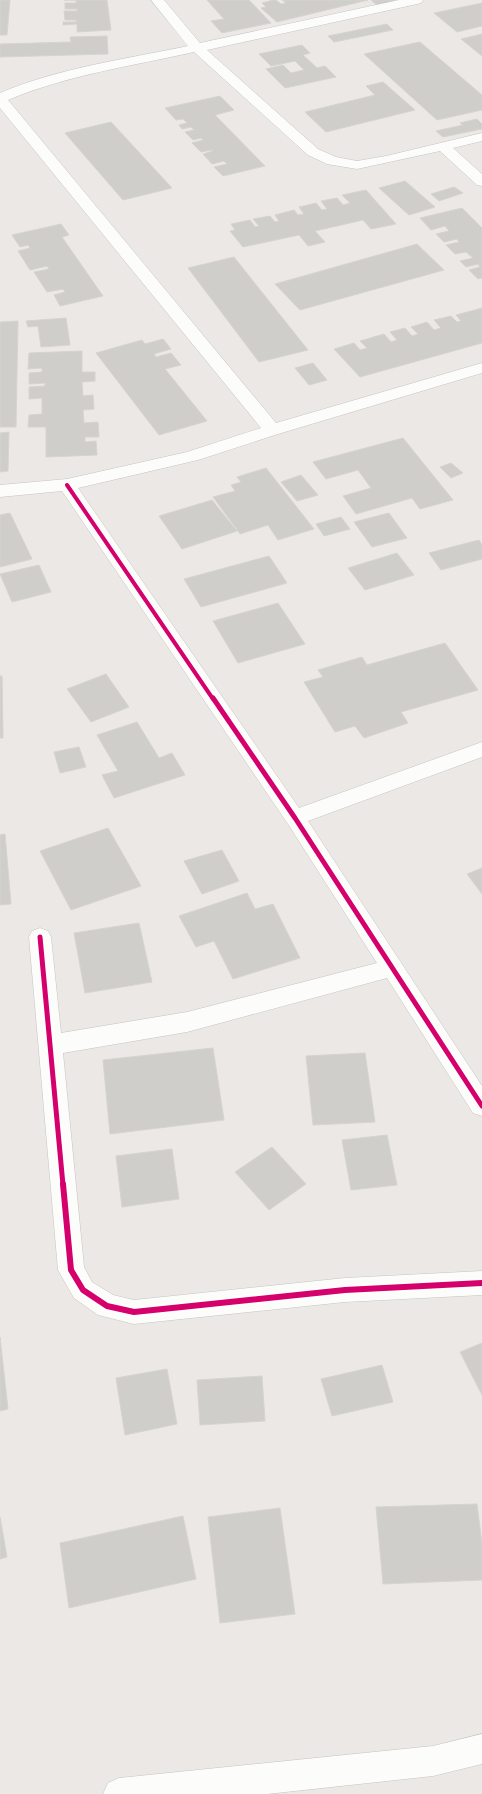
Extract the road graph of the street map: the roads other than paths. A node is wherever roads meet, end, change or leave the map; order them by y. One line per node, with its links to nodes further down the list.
1 (157, 0): 3 (street)
2 (417, 0): 3 (street)
3 (198, 48): 4 (street); 6 (street)
4 (0, 98): 9 (street)
5 (482, 137): 6 (street)
6 (442, 146): 7 (street)
7 (482, 182)
8 (482, 368): 9 (street)
9 (272, 430): 10 (street)
10 (67, 484): 11 (street); 13 (street)
11 (0, 491)
12 (482, 749): 13 (street)
13 (295, 818): 15 (street)
14 (40, 937): 16 (street)
15 (392, 968): 16 (street); 17 (street)
16 (50, 1045): 18 (street)
17 (482, 1106)
18 (482, 1283)
19 (482, 1748): 20 (street)
20 (254, 1787): 21 (street)
21 (120, 1794)

